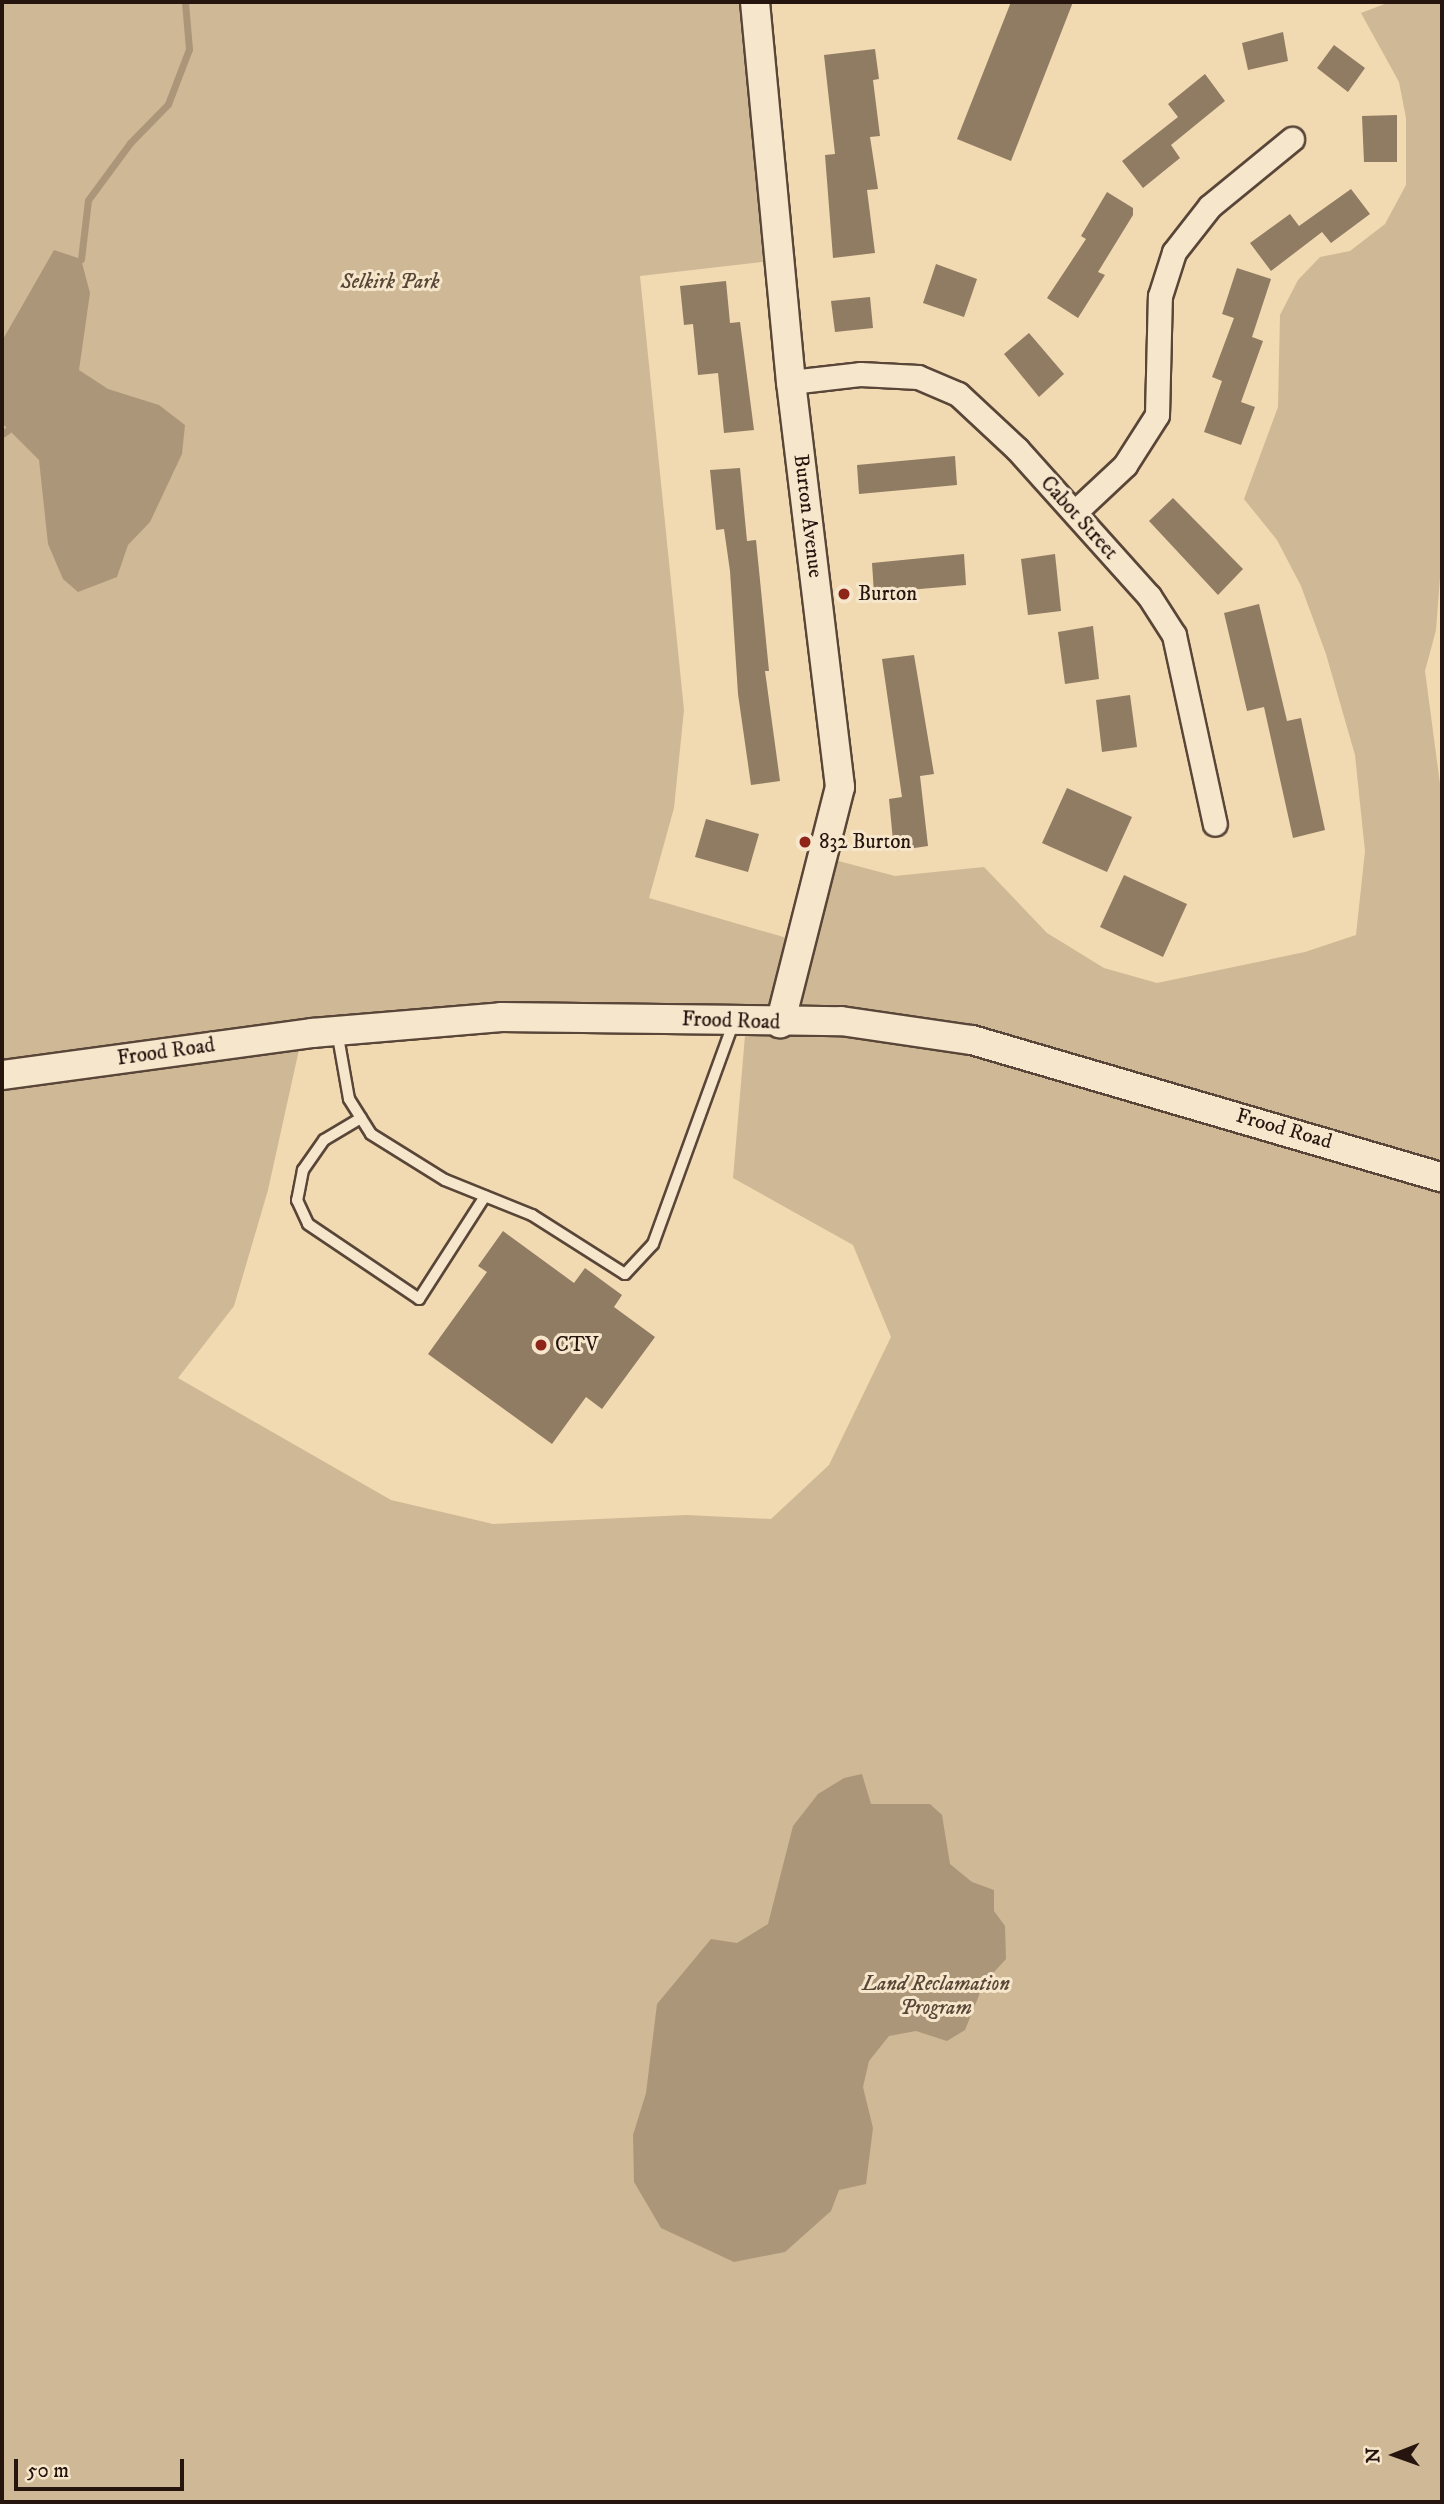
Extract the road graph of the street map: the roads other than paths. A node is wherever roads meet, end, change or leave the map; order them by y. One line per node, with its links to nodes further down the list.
1 (755, 2): 3 (street, Burton Avenue)
2 (1292, 139): 4 (street)
3 (791, 382): 4 (street, Cabot Street); 7 (street, Burton Avenue)
4 (1075, 512): 5 (street, Cabot Street)
5 (1215, 824)
6 (734, 1021): 7 (street, Frood Road); 8 (street, Frood Road); 12 (lane)
7 (780, 1024): 11 (street, Frood Road)
8 (337, 1031): 9 (street, Frood Road); 10 (lane)
9 (2, 1075)
10 (361, 1118): 12 (lane); 12 (lane)
11 (1442, 1177)
12 (485, 1196)

